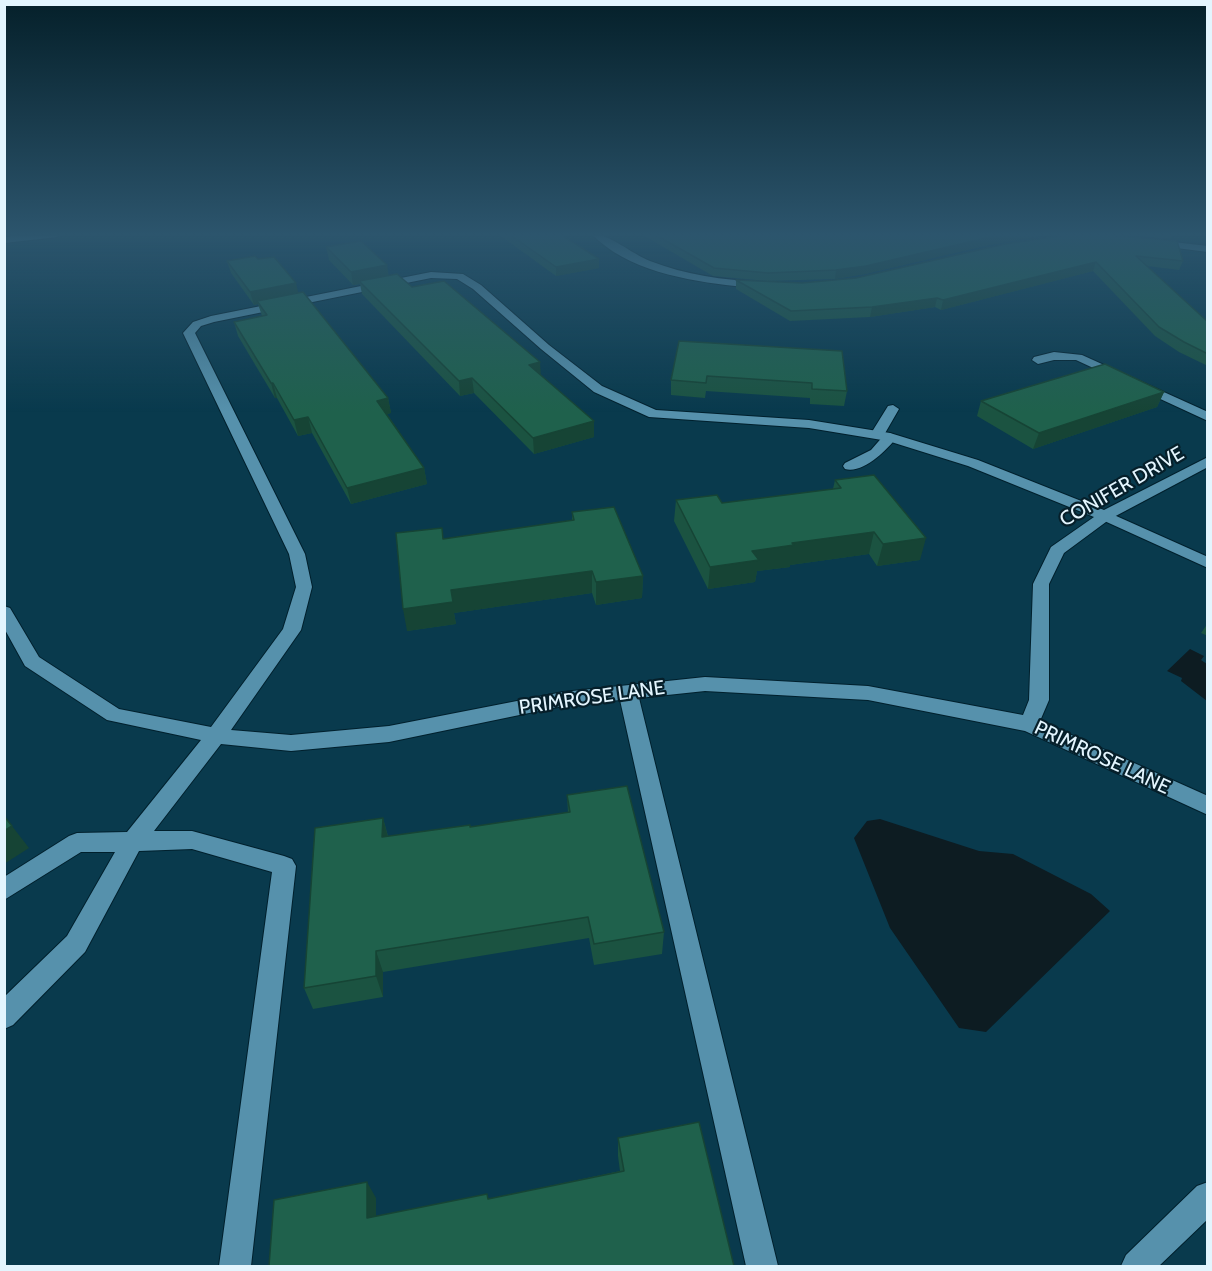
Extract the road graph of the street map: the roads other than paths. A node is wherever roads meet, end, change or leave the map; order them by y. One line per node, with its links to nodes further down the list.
1 (338, 293): 15 (street)
2 (484, 293): 6 (street)
3 (1038, 360): 5 (street)
4 (893, 409): 6 (street)
5 (1208, 417)
6 (884, 436): 8 (street); 9 (street)
7 (1208, 461): 9 (street, CONIFER DRIVE)
8 (850, 466)
9 (1105, 516): 10 (street); 14 (street, CONIFER DRIVE)
10 (1208, 563)
11 (4, 612): 12 (street, PRIMROSE LANE)
12 (10, 636): 15 (street, PRIMROSE LANE)
13 (628, 692): 14 (street, PRIMROSE LANE); 15 (street, PRIMROSE LANE); 22 (street)
14 (1029, 724): 16 (street, PRIMROSE LANE)
15 (216, 736): 17 (street)
16 (1208, 806)
17 (133, 841): 18 (street); 19 (street); 21 (street)
18 (4, 890)
19 (4, 1016)
20 (1208, 1197): 23 (street)
21 (235, 1266)
22 (762, 1266)
23 (1137, 1266)

